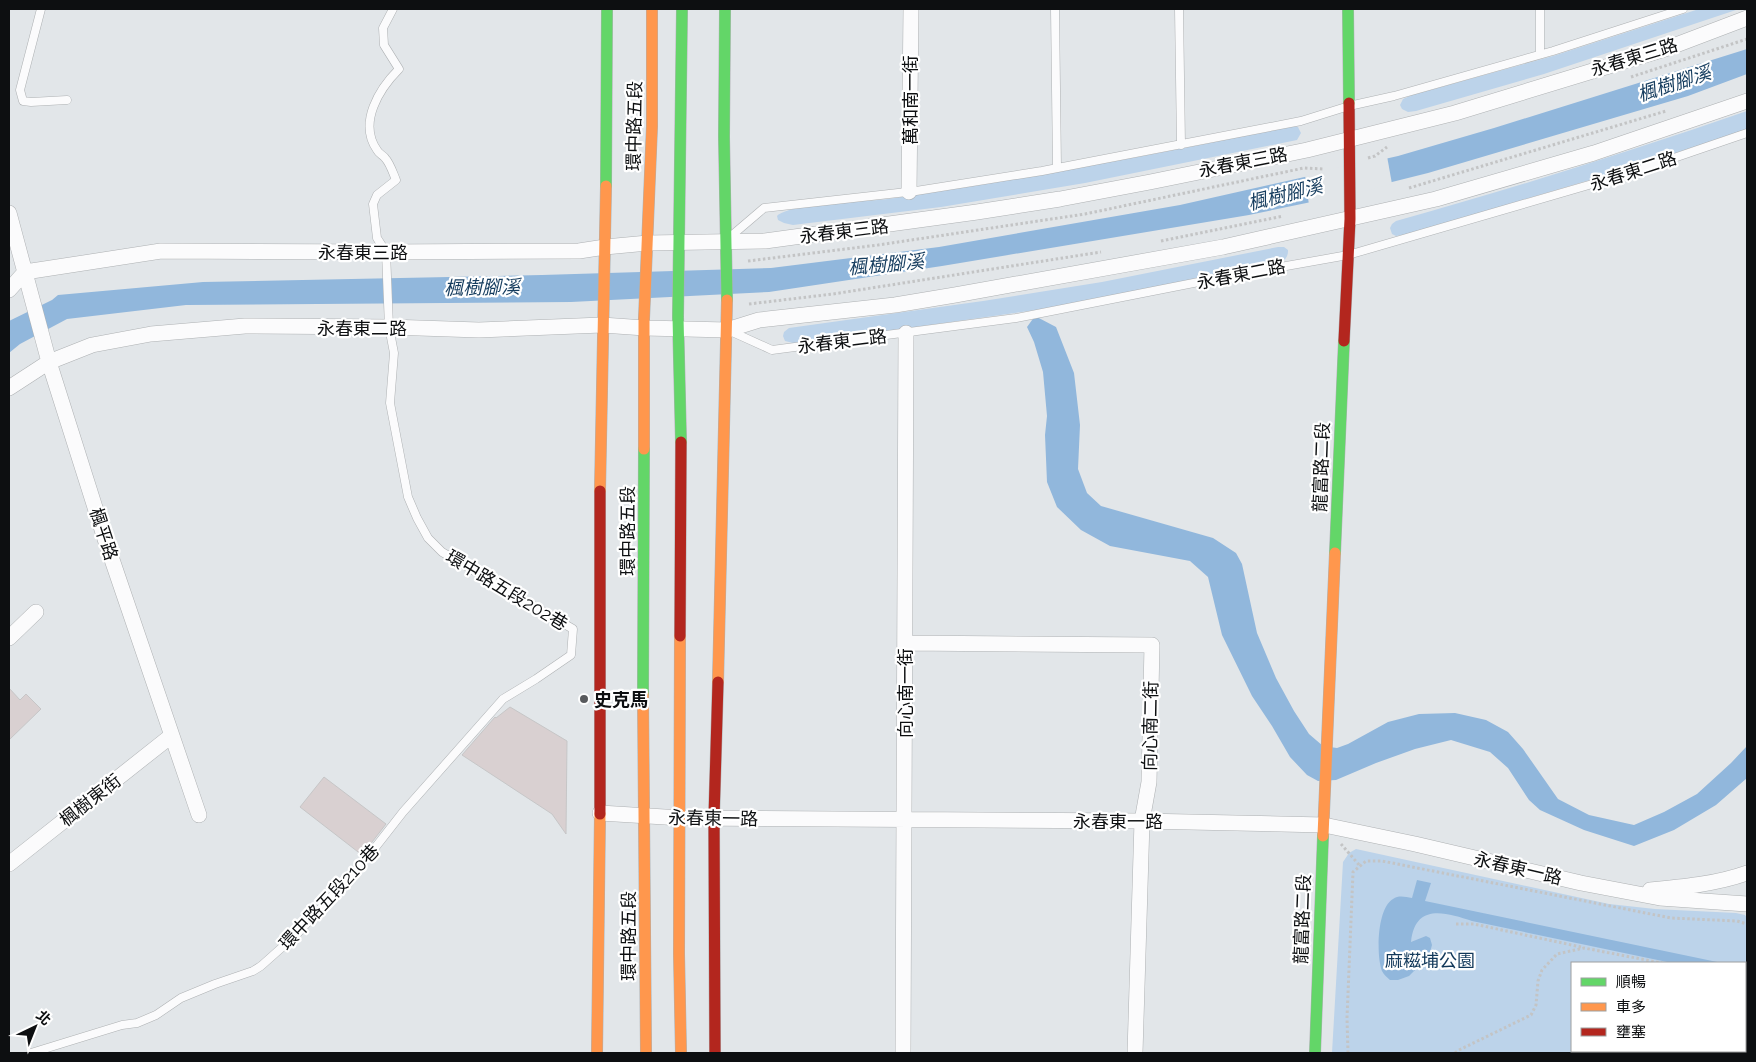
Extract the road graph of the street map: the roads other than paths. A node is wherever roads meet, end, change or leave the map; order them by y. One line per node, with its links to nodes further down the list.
1 (41, 9): 15 (lane)
2 (393, 9): 29 (lane)
3 (606, 9): 28 (street, 環中路五段)
4 (652, 9): 26 (street, 環中路五段)
5 (682, 9): 27 (street)
6 (725, 9): 25 (street)
7 (911, 9): 22 (street, 萬和南一街)
8 (1056, 9): 21 (lane)
9 (1179, 9): 20 (lane)
10 (1348, 9): 17 (street)
11 (1540, 9): 14 (lane)
12 (1683, 9): 14 (lane, 永春東三路)
13 (1747, 18): 19 (street, 永春東三路)
14 (1540, 54): 17 (lane, 永春東三路)
15 (67, 100)
16 (1747, 101): 24 (street, 永春東二路)
17 (1349, 106): 19 (street); 20 (lane, 永春東三路)
18 (1747, 133): 30 (lane, 永春東二路)
19 (1350, 138): 24 (street, 龍富路二段); 25 (street, 永春東三路)
20 (1181, 145): 21 (lane, 永春東三路)
21 (1058, 168): 22 (lane, 永春東三路)
22 (909, 192): 25 (lane, 永春東三路)
23 (9, 213): 32 (street)
24 (1350, 219): 30 (street, 龍富路二段); 37 (street, 永春東二路)
25 (725, 245): 27 (street, 永春東三路); 37 (street)
26 (648, 247): 27 (street, 永春東三路); 28 (street, 永春東三路); 36 (street, 環中路五段)
27 (679, 247): 35 (street)
28 (604, 249): 29 (street, 永春東三路); 34 (street, 環中路五段)
29 (386, 252): 32 (street, 永春東三路); 38 (lane)
30 (1348, 255): 39 (lane, 永春東二路); 54 (street, 龍富路二段)
31 (9, 270): 32 (street, 永春東三路)
32 (27, 280): 33 (street); 40 (street, 楓平路)
33 (9, 290)
34 (602, 321): 36 (street, 永春東二路); 38 (street, 永春東二路); 47 (street, 環中路五段)
35 (678, 323): 36 (street, 永春東二路); 37 (street, 永春東二路); 50 (street)
36 (645, 324): 49 (street, 環中路五段)
37 (727, 325): 39 (lane, 永春東二路); 51 (street)
38 (389, 327): 40 (street, 永春東二路); 45 (lane, 環中路五段202巷)
39 (906, 333): 44 (street, 向心南一街)
40 (49, 362): 41 (street, 永春東二路); 46 (street, 楓平路)
41 (9, 388)
42 (36, 612): 43 (street)
43 (9, 638)
44 (905, 643): 52 (street, 向心南一街); 53 (street, 向心南二街)
45 (571, 655): 59 (lane, 環中路五段210巷)
46 (171, 736): 48 (street, 楓平路); 55 (street, 楓樹東街)
47 (600, 813): 49 (street, 永春東一路); 60 (street, 環中路五段)
48 (199, 815)
49 (643, 816): 50 (street, 永春東一路); 61 (street, 環中路五段)
50 (681, 818): 51 (street, 永春東一路); 62 (street)
51 (714, 818): 52 (street, 永春東一路); 63 (street)
52 (905, 820): 53 (street, 永春東一路); 64 (street, 向心南一街)
53 (1142, 821): 54 (street, 永春東一路); 65 (street, 向心南二街)
54 (1324, 825): 57 (street, 永春東一路); 66 (street, 龍富路二段)
55 (9, 864)
56 (1747, 872): 57 (street, 永春東一路)
57 (1629, 892): 58 (street, 永春東一路)
58 (1747, 904)
59 (31, 1053)
60 (597, 1053)
61 (646, 1053)
62 (681, 1053)
63 (715, 1053)
64 (903, 1053)
65 (1135, 1053)
66 (1315, 1053)

